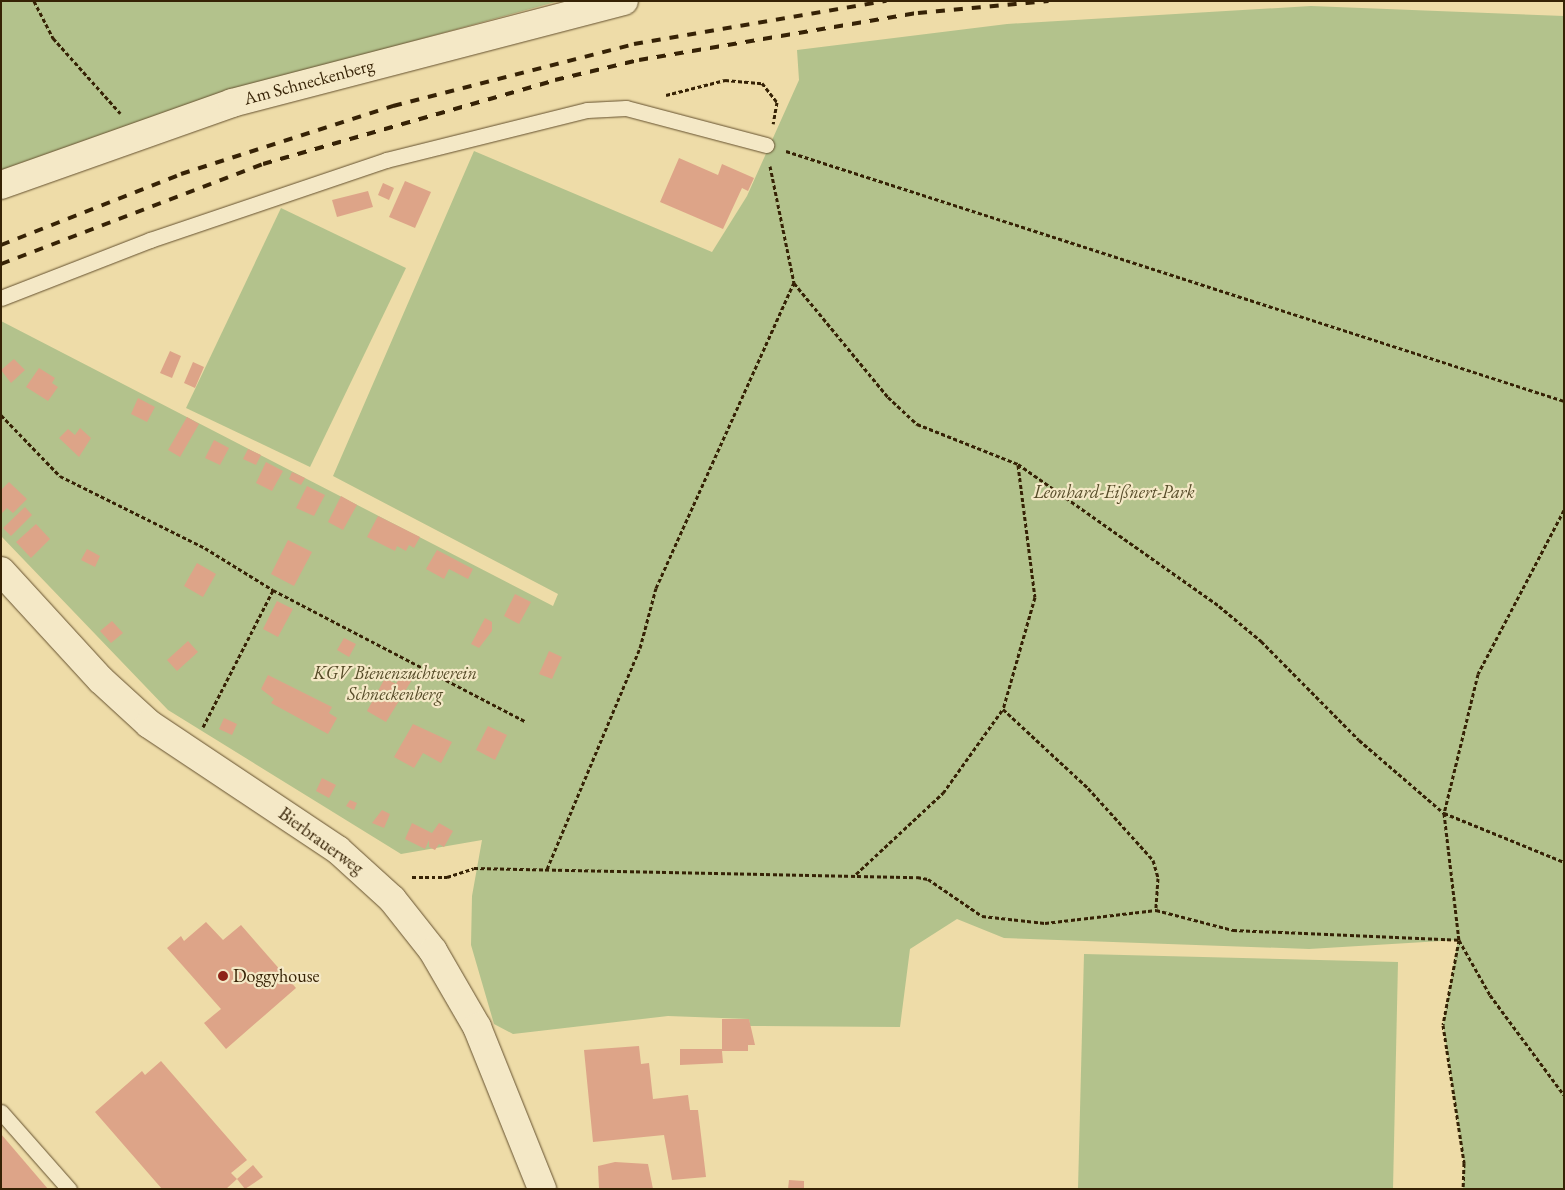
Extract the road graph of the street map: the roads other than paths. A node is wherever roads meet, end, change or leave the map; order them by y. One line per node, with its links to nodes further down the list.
1 (624, 1): 3 (street, Am Schneckenberg)
2 (766, 145): 4 (lane)
3 (1, 185)
4 (1, 298)
5 (1, 571): 8 (street, Bierbrauerweg)
6 (1, 1112): 7 (lane)
7 (68, 1189)
8 (542, 1189)

